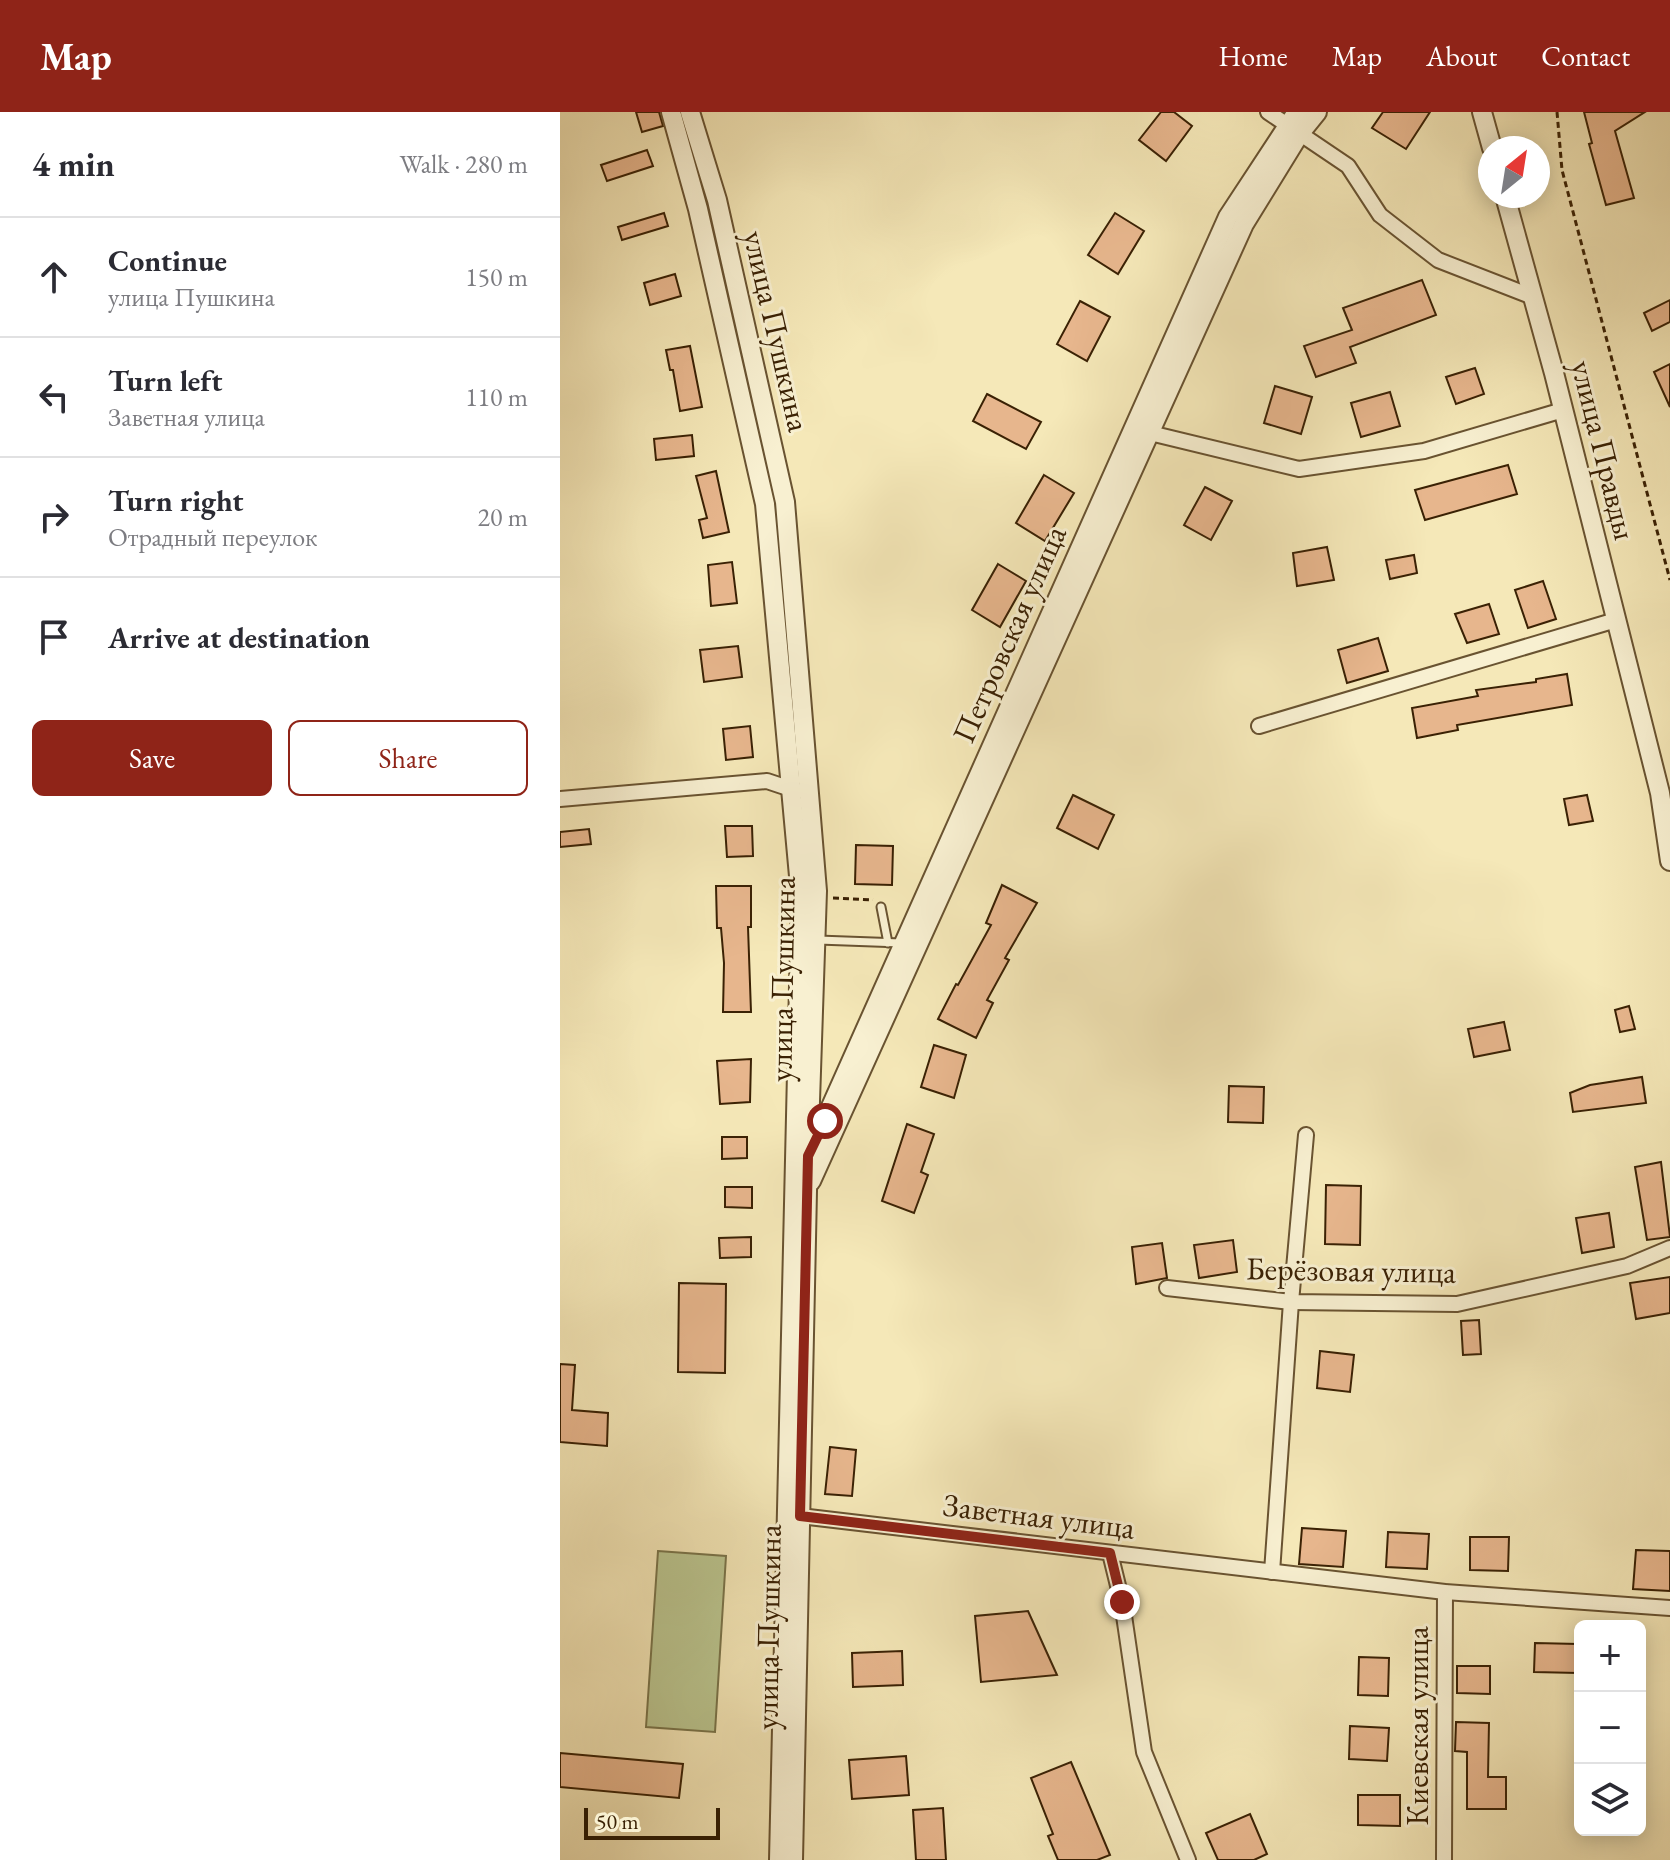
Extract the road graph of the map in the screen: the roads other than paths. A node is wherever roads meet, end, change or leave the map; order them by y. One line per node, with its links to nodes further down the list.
1 (671, 112): 14 (street, улица Пушкина)
2 (690, 112): 14 (street, улица Пушкина)
3 (1268, 112): 6 (street)
4 (1317, 112): 6 (street)
5 (1482, 112): 7 (street)
6 (1295, 123): 9 (street); 11 (street); 19 (street, Петровская улица)
7 (1489, 136)
8 (1508, 208): 9 (street, улица Правды)
9 (1533, 297): 10 (street, улица Правды)
10 (1563, 410): 11 (street); 12 (street, улица Правды)
11 (1150, 433): 19 (street)
12 (1616, 620): 13 (street); 16 (street, улица Правды)
13 (1259, 726)
14 (800, 791): 15 (street); 18 (street, улица Пушкина)
15 (560, 799)
16 (1670, 861)
17 (881, 907): 19 (lane)
18 (807, 939): 19 (lane); 21 (street, улица Пушкина); 22 (street, улица Пушкина)
19 (904, 944): 21 (street, Петровская улица); 22 (street)
20 (1306, 1135): 25 (street)
21 (808, 1156): 22 (street, улица Пушкина)
22 (800, 1190): 26 (street, улица Пушкина); 31 (street)
23 (1670, 1248): 25 (street, Берёзовая улица)
24 (1167, 1288): 25 (street, Берёзовая улица)
25 (1291, 1302): 28 (street)
26 (800, 1516): 27 (street, Заветная улица); 32 (street, улица Пушкина)
27 (1110, 1553): 28 (street, Заветная улица); 33 (street)
28 (1272, 1572): 29 (street, Заветная улица)
29 (1445, 1592): 30 (street, Заветная улица); 34 (street, Киевская улица)
30 (1670, 1608)
31 (779, 1860)
32 (793, 1860)
33 (1188, 1860)
34 (1444, 1860)

